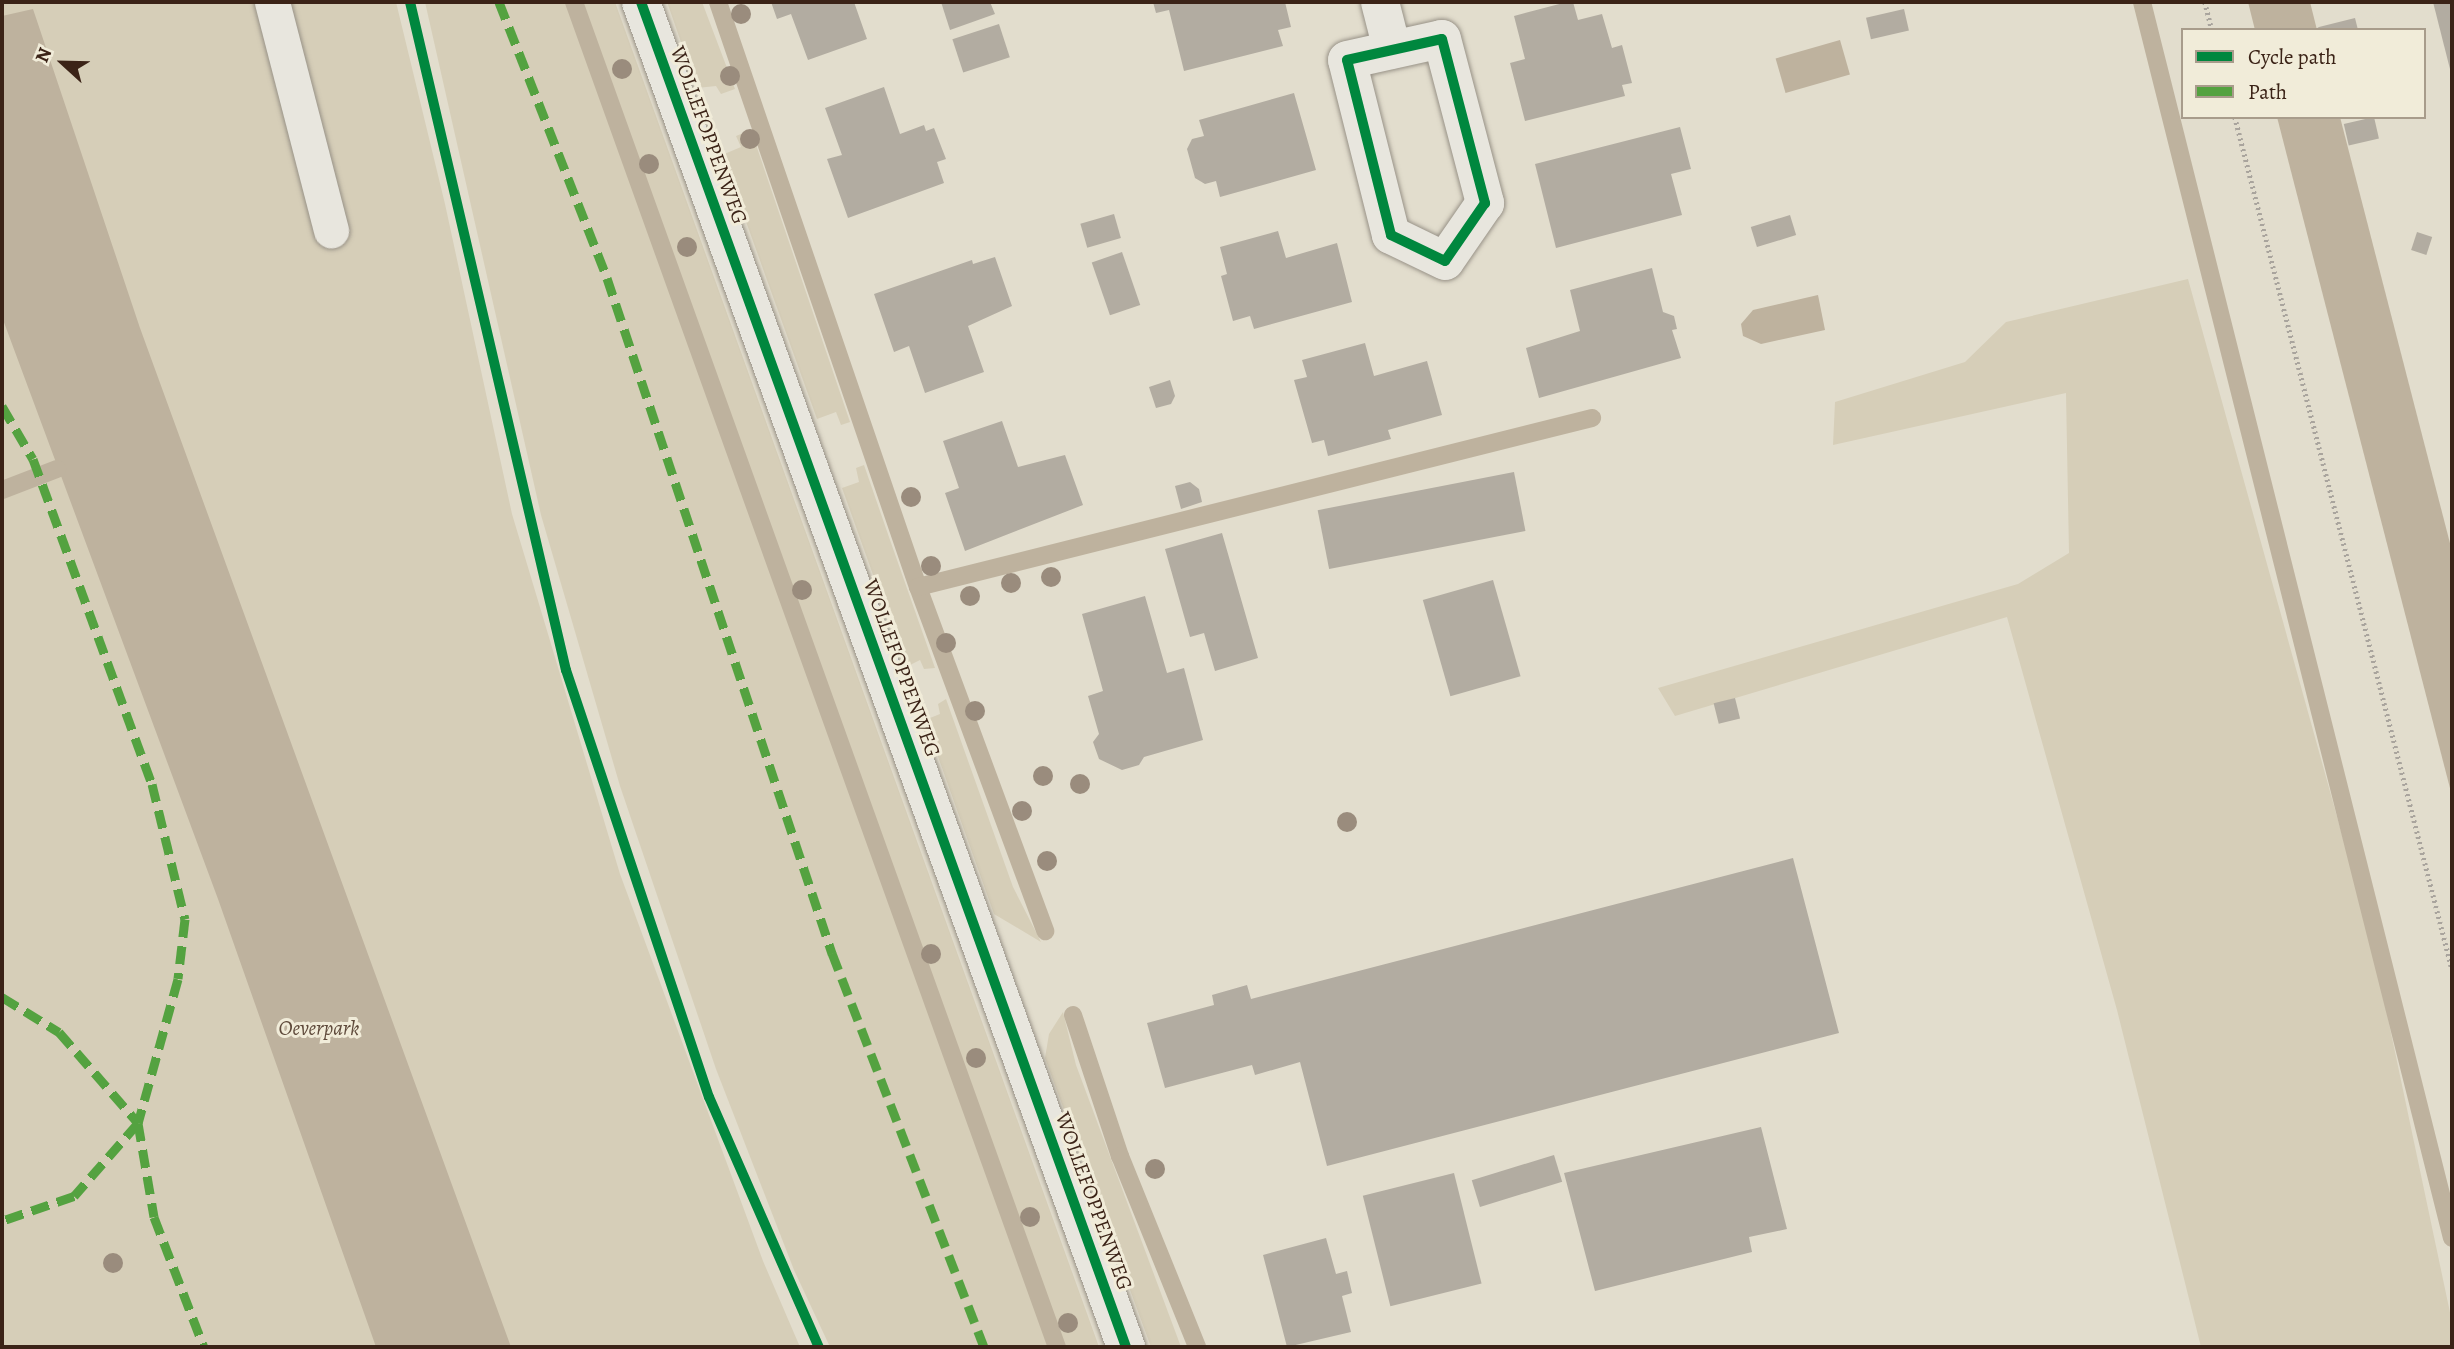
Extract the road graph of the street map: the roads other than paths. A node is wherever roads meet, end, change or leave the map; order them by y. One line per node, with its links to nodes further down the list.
1 (272, 2): 5 (lane)
2 (641, 2): 6 (street, WOLLEFOPPENWEG)
3 (1380, 2): 4 (street)
4 (1392, 49): 4 (street)
5 (331, 230)
6 (1126, 1347)

